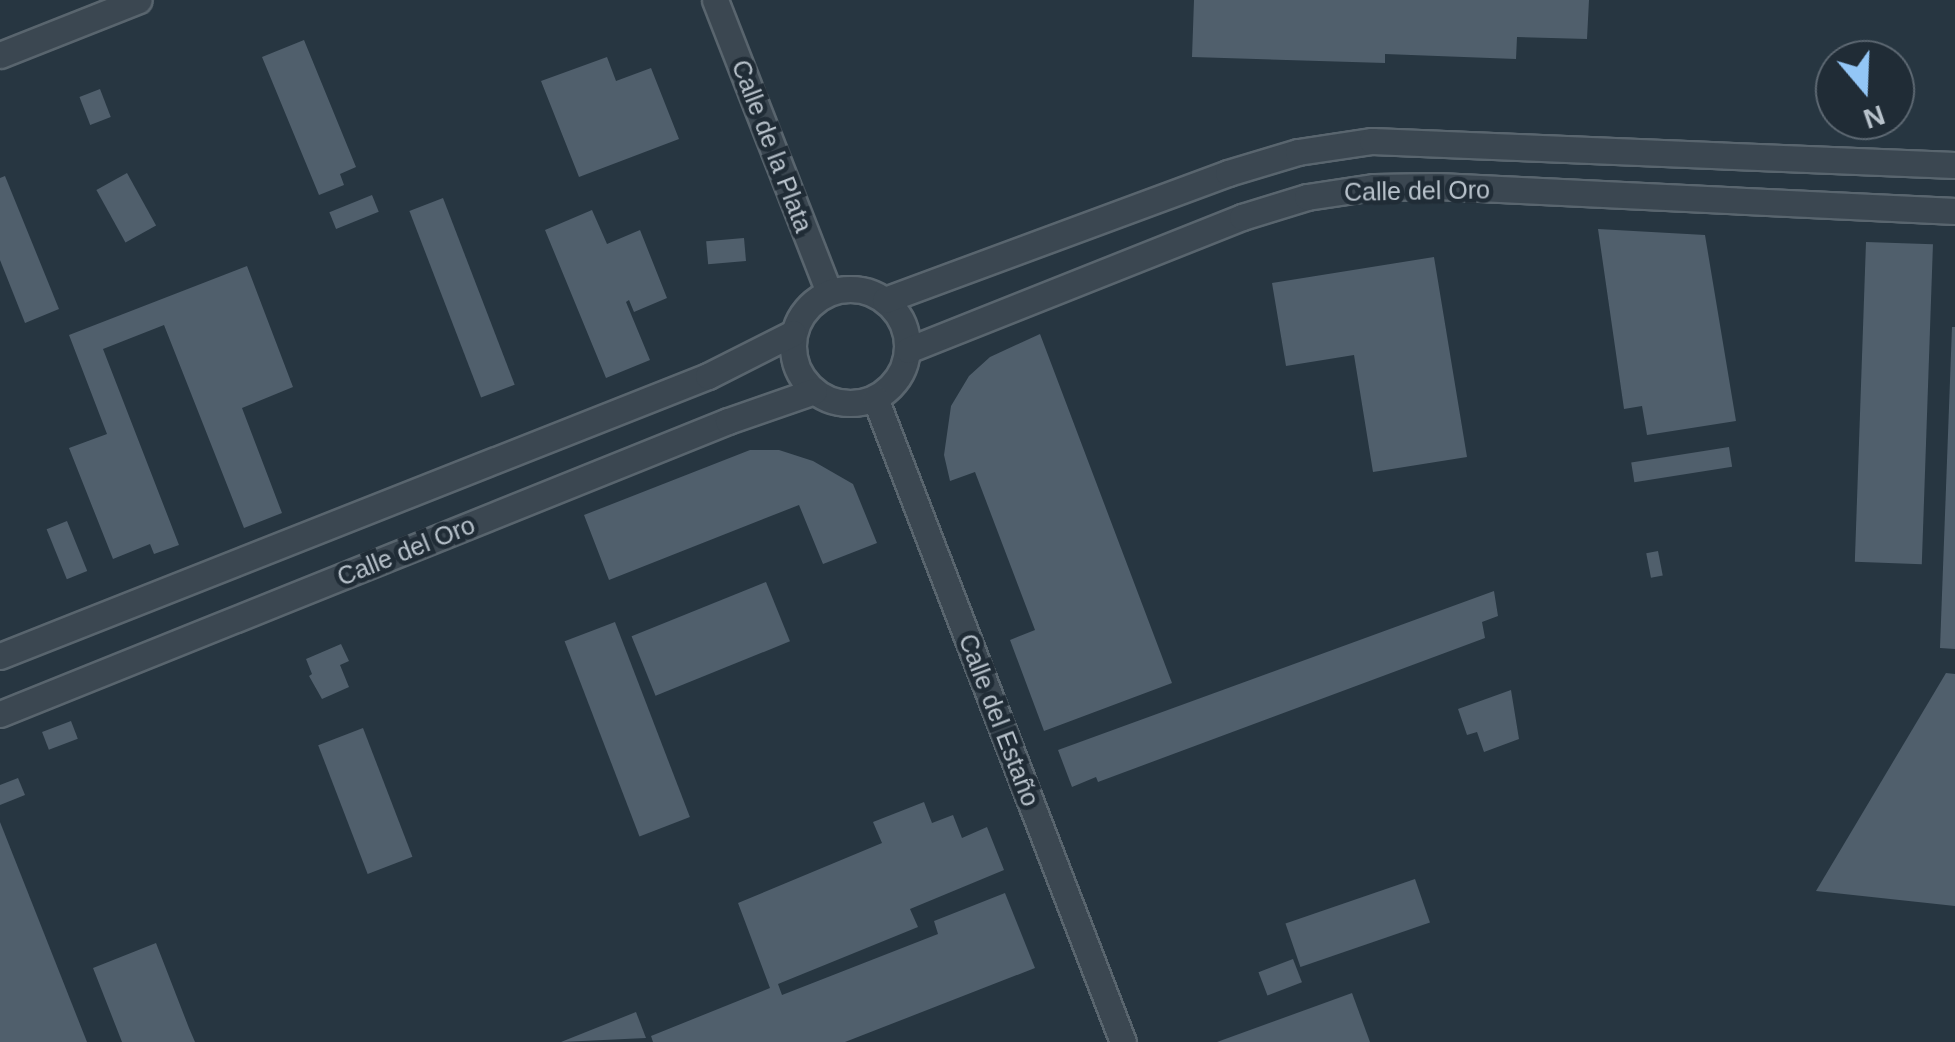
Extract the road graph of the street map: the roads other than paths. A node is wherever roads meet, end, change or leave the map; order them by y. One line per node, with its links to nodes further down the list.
1 (139, 0): 3 (street)
2 (715, 0): 6 (street, Calle de la Plata)
3 (0, 55)
4 (1955, 165): 7 (street)
5 (1955, 211): 9 (street, Calle del Oro)
6 (829, 292): 7 (street); 8 (street)
7 (886, 300): 9 (street)
8 (793, 333): 10 (street); 12 (street, Calle del Oro)
9 (908, 350): 11 (street)
10 (814, 391): 11 (street); 13 (street, Calle del Oro)
11 (875, 398): 14 (street, Calle del Estaño)
12 (0, 656)
13 (0, 714)
14 (1122, 1042)

